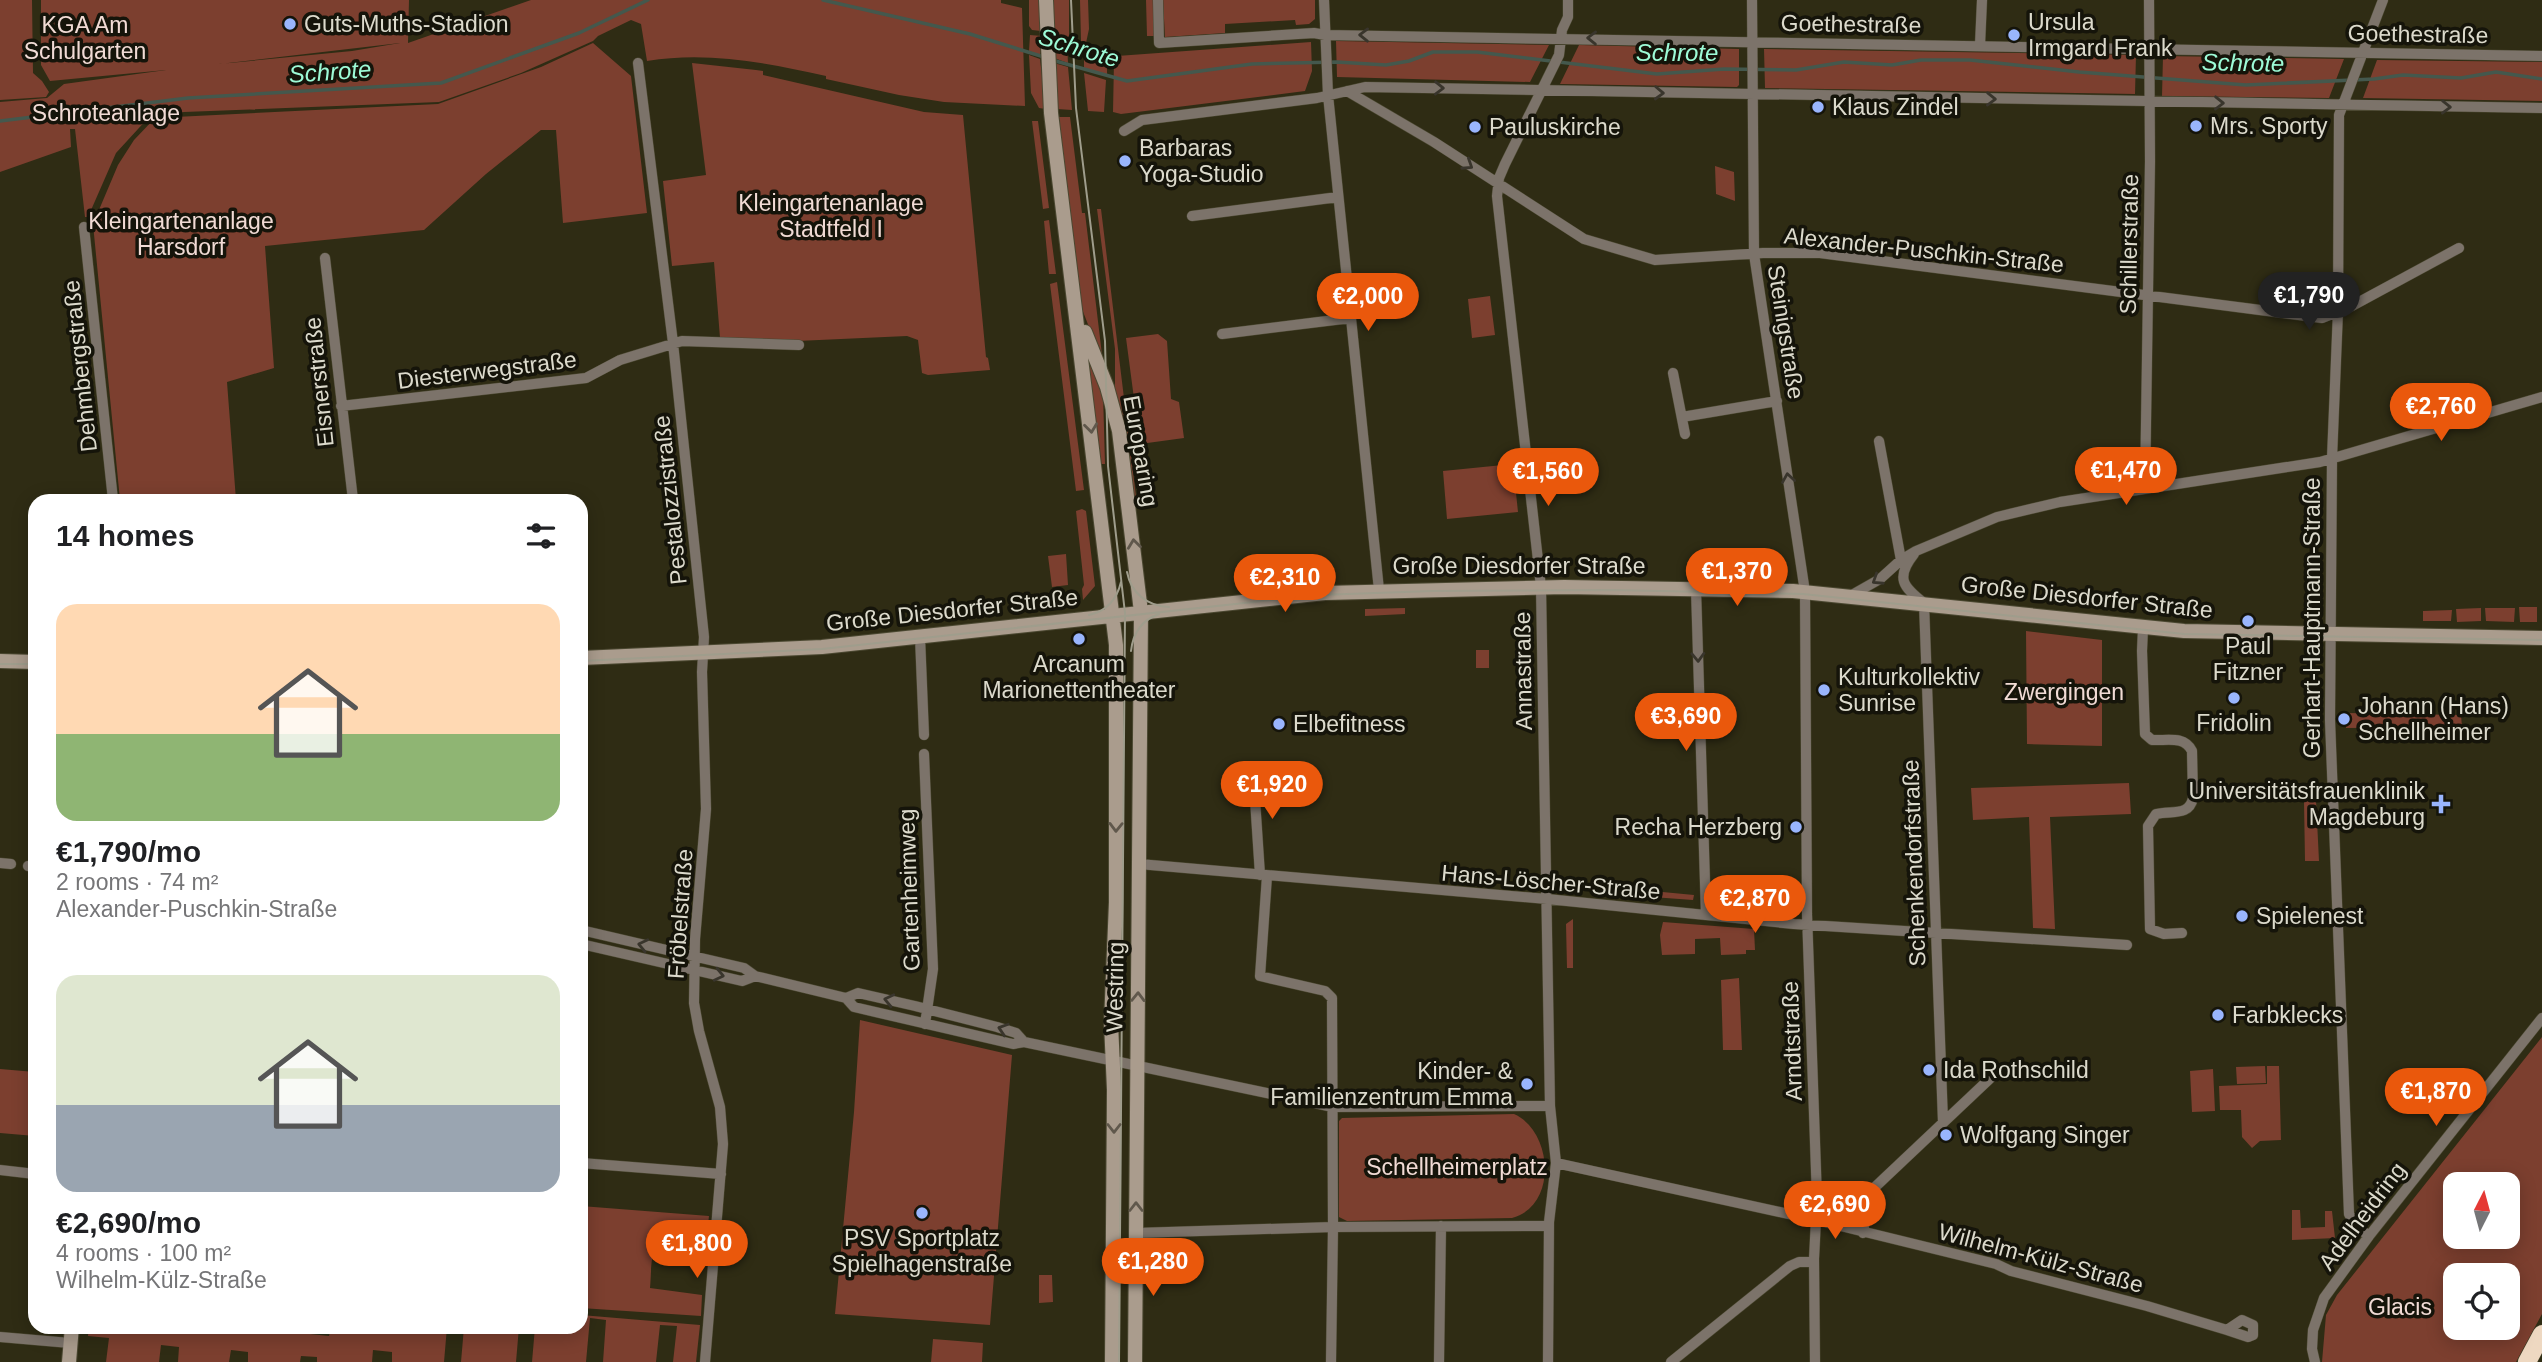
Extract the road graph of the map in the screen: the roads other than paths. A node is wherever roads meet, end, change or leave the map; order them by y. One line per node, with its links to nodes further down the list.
1 (1046, 0): 33 (main road, Europaring)
2 (1158, 0): 9 (street, Goethestraße)
3 (1324, 0): 9 (street)
4 (1568, 0): 10 (street, Annastraße)
5 (1752, 0): 11 (street, Steinigstraße)
6 (1982, 0): 12 (street)
7 (2149, 0): 13 (street, Schillerstraße)
8 (2383, 0): 14 (street, Gerhart-Hauptmann-Straße)
9 (1325, 35): 10 (street, Goethestraße, one-way to 9); 19 (street)
10 (1562, 37): 11 (street, Goethestraße, one-way to 10); 18 (street, Annastraße)
11 (1753, 41): 12 (street, Goethestraße); 20 (street, Steinigstraße)
12 (1980, 45): 13 (street, Goethestraße)
13 (2149, 48): 14 (street, Goethestraße); 21 (street, Schillerstraße)
14 (2362, 52): 15 (street, Goethestraße); 22 (street, Gerhart-Hauptmann-Straße)
15 (2542, 56)
16 (638, 63): 37 (street, Pestalozzistraße)
17 (1347, 91): 18 (street, one-way to 18); 19 (street); 25 (street, Alexander-Puschkin-Straße, one-way to 25)
18 (1542, 91): 20 (street, one-way to 20); 25 (street, Annastraße)
19 (1328, 95): 24 (street); 26 (street)
20 (1752, 96): 21 (street, one-way to 21); 30 (street, Steinigstraße)
21 (2149, 102): 22 (street, one-way to 22); 32 (street, Schillerstraße)
22 (2343, 105): 23 (street, one-way to 23); 34 (street, Gerhart-Hauptmann-Straße)
23 (2542, 108)
24 (1124, 131)
25 (1498, 184): 30 (street, Alexander-Puschkin-Straße); 52 (street, Annastraße)
26 (1338, 197): 27 (street); 35 (street)
27 (1192, 216)
28 (84, 227): 48 (street, Dehmbergstraße)
29 (2459, 248): 34 (street, Alexander-Puschkin-Straße)
30 (1754, 254): 32 (street, Alexander-Puschkin-Straße); 41 (street, Steinigstraße)
31 (325, 258): 42 (street, Eisnerstraße)
32 (2148, 295): 34 (street, Alexander-Puschkin-Straße); 47 (street, Schillerstraße)
33 (1076, 304): 58 (main road, Europaring, one-way to 33); 59 (main road, Europaring, one-way to 59)
34 (2338, 311): 46 (street, Gerhart-Hauptmann-Straße)
35 (1351, 318): 36 (street); 54 (street)
36 (1222, 334)
37 (673, 343): 38 (street); 42 (street, Diesterwegstraße); 64 (street, Pestalozzistraße)
38 (799, 345)
39 (1673, 373): 43 (street)
40 (2542, 397): 46 (street)
41 (1777, 401): 43 (street); 55 (street, Steinigstraße, one-way to 41)
42 (341, 406): 49 (street, Eisnerstraße)
43 (1682, 416): 44 (street)
44 (1685, 434)
45 (1879, 441): 51 (street)
46 (2332, 458): 47 (street); 61 (street, Gerhart-Hauptmann-Straße)
47 (2145, 489): 50 (street)
48 (112, 494)
49 (352, 494)
50 (1916, 551): 51 (street); 57 (street)
51 (1901, 560): 56 (street, one-way to 56)
52 (1541, 587): 53 (main road, Große Diesdorfer Straße); 54 (main road, Große Diesdorfer Straße); 73 (street, Annastraße)
53 (1696, 589): 55 (main road, Große Diesdorfer Straße); 74 (street, one-way to 74)
54 (1379, 590): 58 (main road, Große Diesdorfer Straße)
55 (1805, 592): 56 (main road, Große Diesdorfer Straße); 75 (street, Arndtstraße)
56 (1850, 596): 57 (main road, Große Diesdorfer Straße)
57 (1924, 603): 60 (main road, Große Diesdorfer Straße); 77 (street, Schenkendorfstraße)
58 (1141, 612): 59 (main road, Große Diesdorfer Straße); 71 (main road, Westring)
59 (1114, 615): 62 (main road, Große Diesdorfer Straße); 89 (main road, Westring, one-way to 89)
60 (2143, 628): 61 (main road, Große Diesdorfer Straße); 78 (street)
61 (2330, 636): 63 (main road, Große Diesdorfer Straße); 106 (street, Gerhart-Hauptmann-Straße)
62 (919, 637): 64 (main road, Große Diesdorfer Straße); 68 (street)
63 (2542, 638)
64 (704, 653): 65 (main road, Große Diesdorfer Straße); 81 (street, Fröbelstraße)
65 (588, 658)
66 (0, 661): 67 (main road)
67 (28, 662)
68 (924, 735)
69 (924, 754): 85 (street, Gartenheimweg)
70 (1254, 769): 72 (street)
71 (1139, 864): 72 (street, Hans-Löscher-Straße); 90 (main road, Westring, one-way to 71)
72 (1264, 875): 73 (street, Hans-Löscher-Straße); 93 (street)
73 (1547, 899): 74 (street, Hans-Löscher-Straße); 92 (street, Annastraße)
74 (1706, 915): 75 (street, Hans-Löscher-Straße)
75 (1807, 924): 77 (street, Hans-Löscher-Straße); 100 (street, Arndtstraße)
76 (588, 932): 81 (street, one-way to 76)
77 (1936, 932): 79 (street, Hans-Löscher-Straße); 94 (street, Schenkendorfstraße)
78 (2182, 933)
79 (2127, 945)
80 (588, 946): 82 (street)
81 (695, 956): 82 (street, Fröbelstraße); 83 (street)
82 (695, 970): 83 (street, one-way to 83); 99 (street, Fröbelstraße)
83 (755, 976): 84 (street)
84 (846, 998): 85 (street, one-way to 84); 87 (street)
85 (928, 1010): 87 (street, Gartenheimweg); 88 (street, one-way to 85)
86 (2542, 1018): 106 (street, Adelheidring)
87 (925, 1024): 88 (street)
88 (1024, 1042): 89 (street)
89 (1112, 1060): 90 (street); 115 (main road, Westring, one-way to 115)
90 (1138, 1065): 93 (street); 104 (main road, Westring, one-way to 90)
91 (2000, 1069): 94 (street)
92 (1550, 1106): 93 (street); 95 (street, Annastraße)
93 (1333, 1107): 103 (street)
94 (1943, 1122): 105 (street)
95 (1556, 1163): 100 (street, Wilhelm-Külz-Straße); 102 (street, Annastraße)
96 (588, 1164): 99 (street)
97 (0, 1170): 98 (street)
98 (28, 1173)
99 (721, 1174): 114 (street, Fröbelstraße)
100 (1816, 1220): 105 (street, Wilhelm-Külz-Straße); 107 (street, Arndtstraße)
101 (1441, 1226): 102 (street); 103 (street); 118 (street)
102 (1549, 1226): 119 (street, Annastraße)
103 (1333, 1227): 104 (street); 117 (street)
104 (1136, 1233): 116 (main road, Westring)
105 (1863, 1233): 108 (street, Wilhelm-Külz-Straße)
106 (2369, 1236): 122 (street, Adelheidring)
107 (1814, 1262): 120 (street); 121 (street, Arndtstraße)
108 (2227, 1330)
109 (71, 1334): 112 (main road)
110 (2542, 1334): 123 (highway)
111 (0, 1337): 112 (street)
112 (70, 1343): 113 (main road)
113 (69, 1362)
114 (705, 1362)
115 (1112, 1362)
116 (1135, 1362)
117 (1331, 1362)
118 (1439, 1362)
119 (1548, 1362)
120 (1671, 1362)
121 (1815, 1362)
122 (2315, 1362)
123 (2527, 1362)

